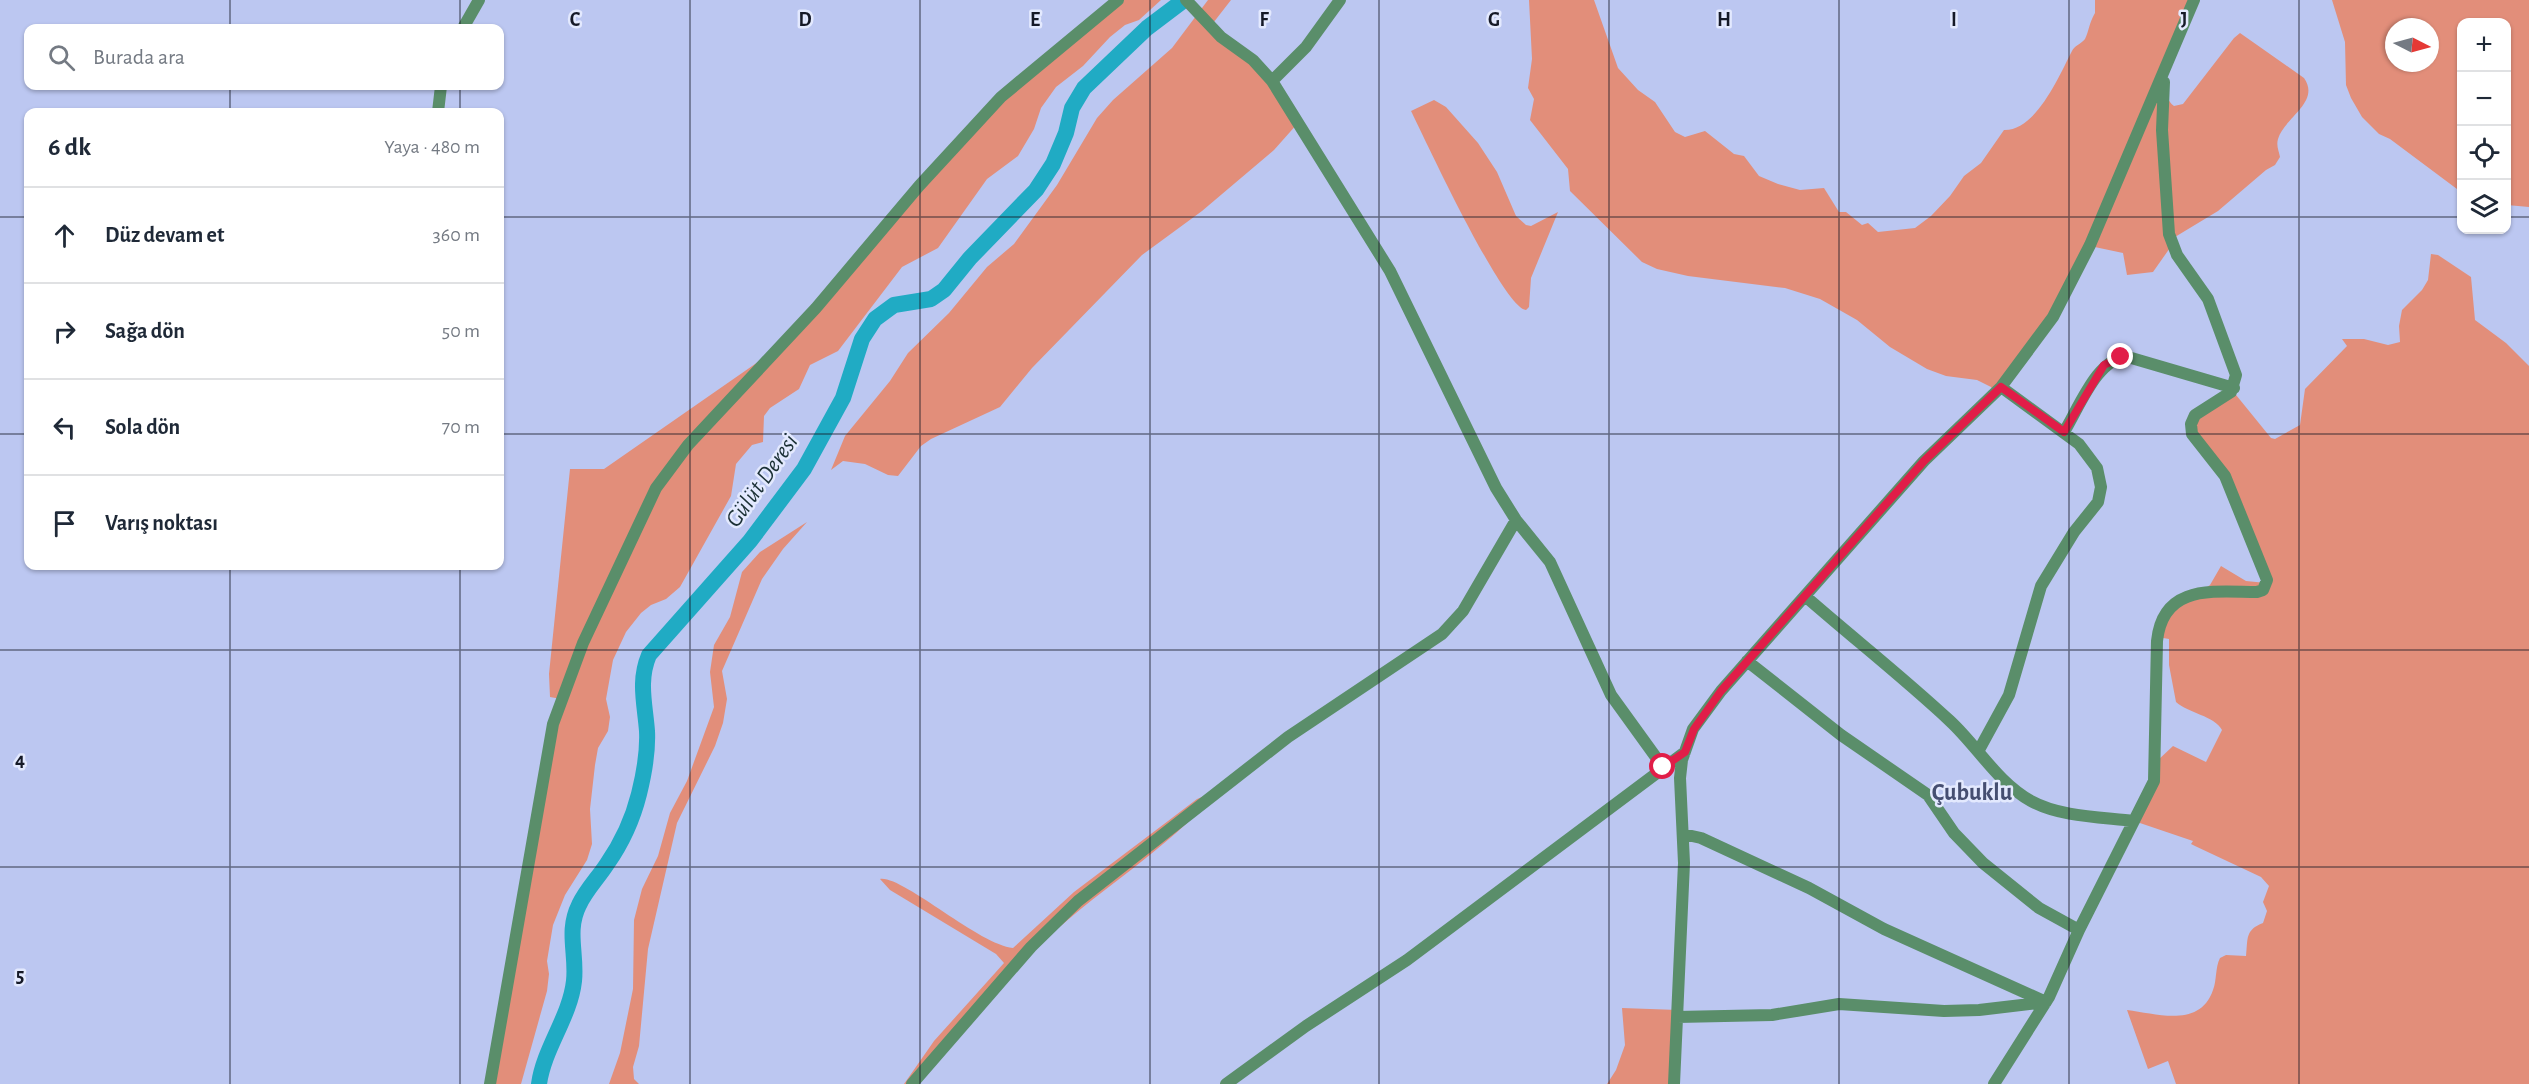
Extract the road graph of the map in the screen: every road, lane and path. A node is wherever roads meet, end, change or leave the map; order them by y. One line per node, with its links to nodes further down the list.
1 (479, 0): 6 (street)
2 (1118, 0): 25 (street)
3 (1186, 0): 8 (street)
4 (1340, 0): 8 (street)
5 (2194, 0): 7 (street)
6 (465, 24)
7 (2165, 71): 11 (street); 12 (street)
8 (1272, 81): 14 (street)
9 (441, 90): 10 (street)
10 (438, 108)
11 (2001, 387): 13 (street); 15 (street)
12 (2234, 388): 13 (street); 20 (street)
13 (2064, 432): 17 (street)
14 (1516, 520): 19 (street); 26 (street)
15 (1805, 596): 16 (street); 17 (street)
16 (1747, 662): 18 (street); 22 (street)
17 (1979, 750): 20 (street)
18 (1685, 752): 19 (street); 21 (street)
19 (1663, 767): 27 (street)
20 (2134, 821): 22 (street)
21 (1683, 834): 23 (street); 24 (street)
22 (2079, 930): 23 (street)
23 (2046, 1002): 24 (street); 29 (street)
24 (1677, 1017): 28 (street)
25 (490, 1084)
26 (912, 1084)
27 (1226, 1084)
28 (1674, 1084)
29 (1994, 1084)

